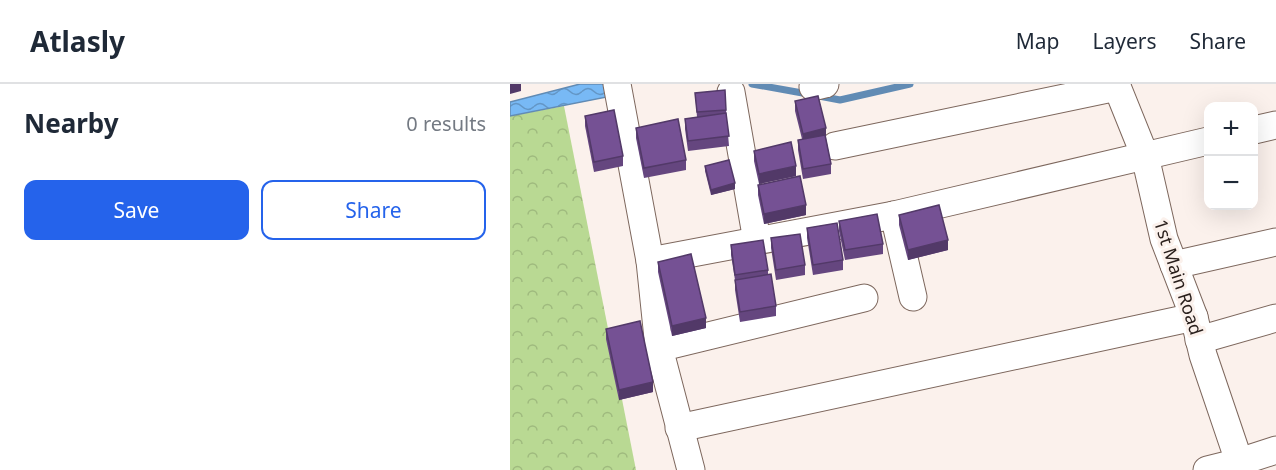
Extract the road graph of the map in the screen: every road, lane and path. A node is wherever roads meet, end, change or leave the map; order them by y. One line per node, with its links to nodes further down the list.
1 (617, 84): 12 (street)
2 (1117, 86): 7 (street); 8 (street, 1st Main Road)
3 (731, 92): 10 (street)
4 (1276, 125): 5 (street)
5 (1258, 129)
6 (1204, 142): 8 (street)
7 (835, 146)
8 (1145, 156): 9 (street); 13 (street, 1st Main Road)
9 (894, 215): 10 (street); 14 (street)
10 (757, 241): 12 (street)
11 (1276, 242): 13 (street)
12 (650, 261): 18 (street)
13 (1174, 265): 17 (street, 1st Main Road)
14 (913, 297)
15 (864, 298): 18 (street)
16 (1276, 318): 17 (street)
17 (1197, 328): 19 (street); 21 (street, 1st Main Road)
18 (659, 348): 19 (street)
19 (679, 428): 22 (street)
20 (1276, 450): 21 (street)
21 (1241, 466): 23 (street)
22 (691, 470)
23 (1207, 470)

